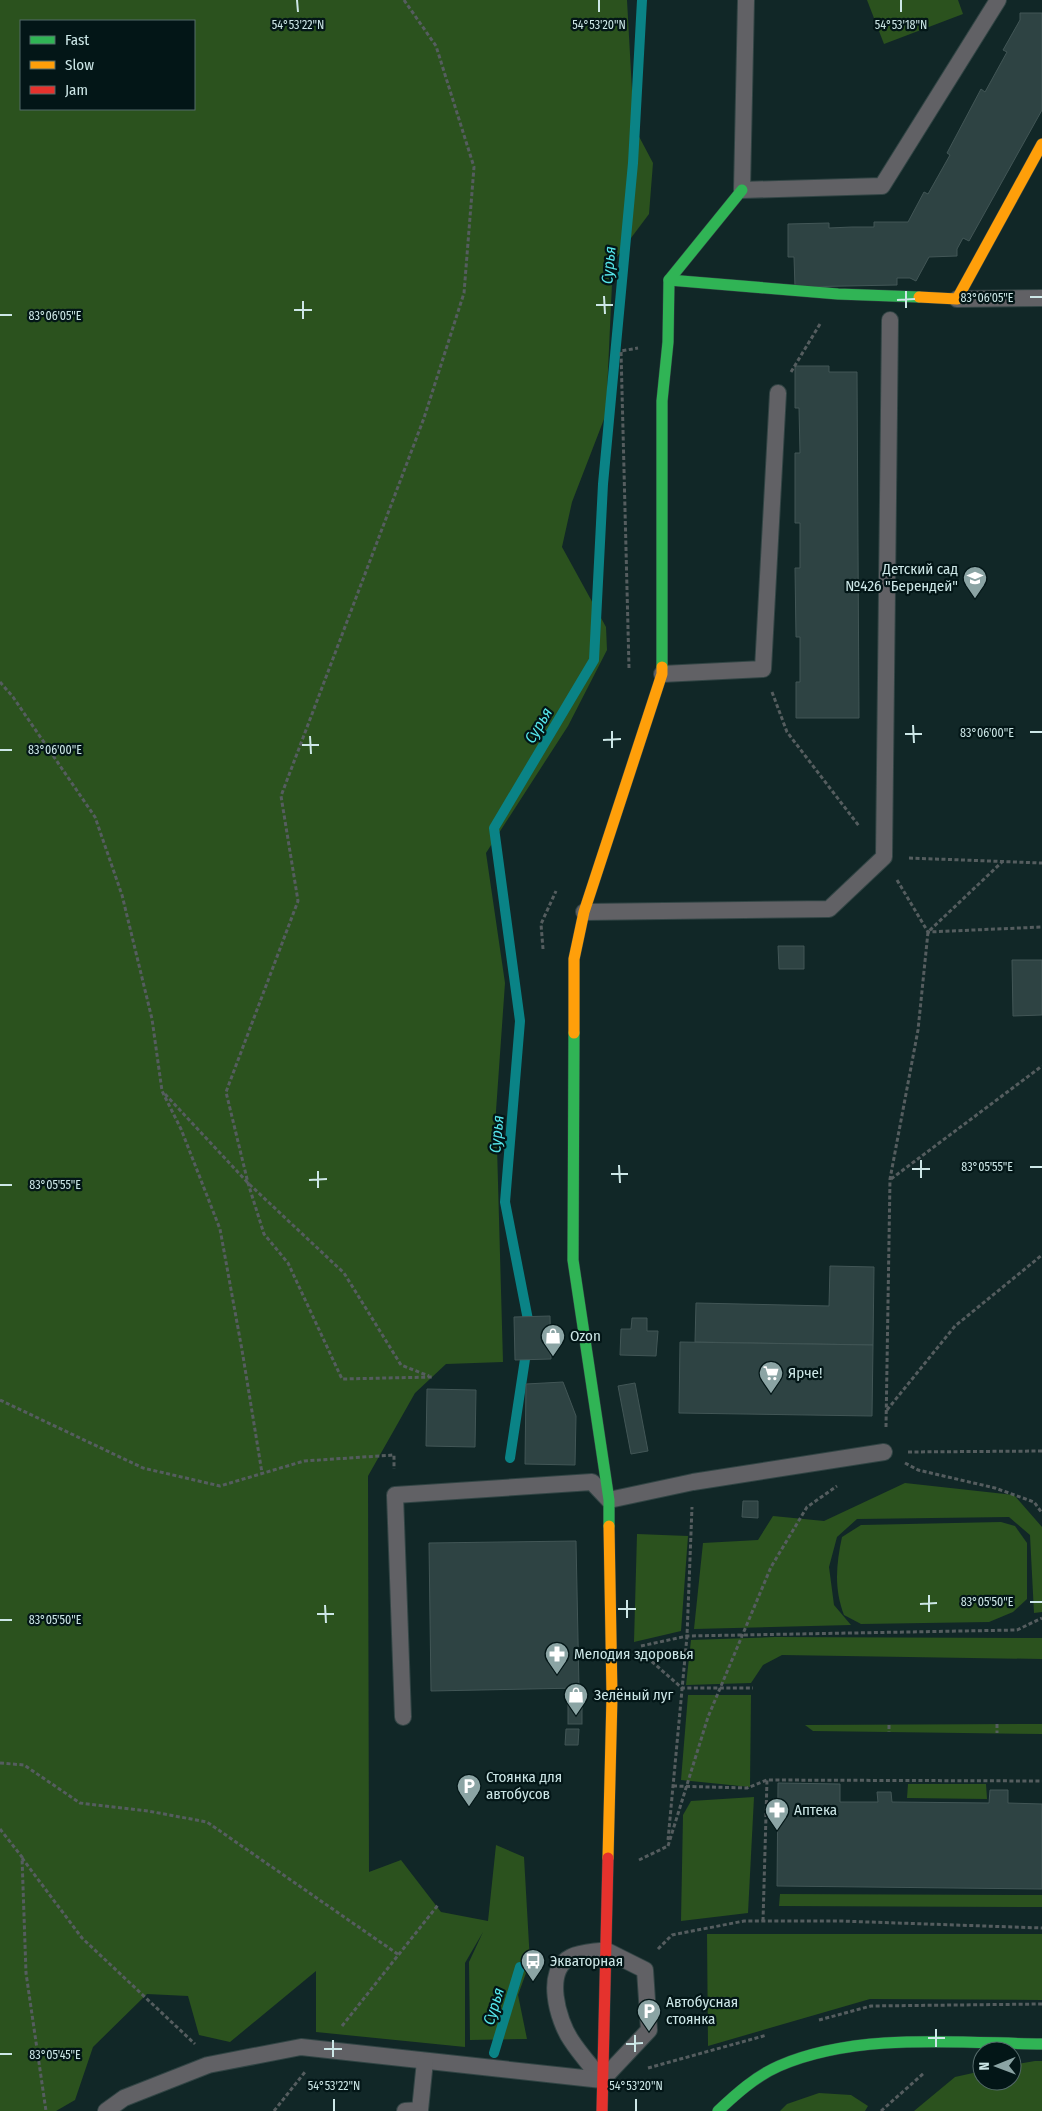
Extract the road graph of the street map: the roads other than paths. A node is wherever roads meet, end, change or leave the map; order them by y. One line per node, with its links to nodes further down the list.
1 (746, 0): 4 (lane)
2 (998, 0): 4 (lane)
3 (1042, 144): 7 (street)
4 (742, 190): 5 (street)
5 (668, 280): 7 (street); 10 (street)
6 (1042, 298): 7 (lane)
7 (957, 299)
8 (890, 320): 11 (lane)
9 (778, 393): 10 (lane)
10 (662, 674): 11 (street)
11 (584, 912): 13 (street)
12 (884, 1452): 13 (lane)
13 (609, 1500): 14 (lane); 15 (street)
14 (402, 1717)
15 (605, 1950): 18 (street); 18 (lane); 18 (lane)
16 (1042, 2044): 22 (street)
17 (425, 2061): 18 (lane); 19 (lane); 20 (lane)
18 (602, 2080): 21 (street)
19 (106, 2111)
20 (415, 2111)
21 (602, 2111)
22 (718, 2111)

